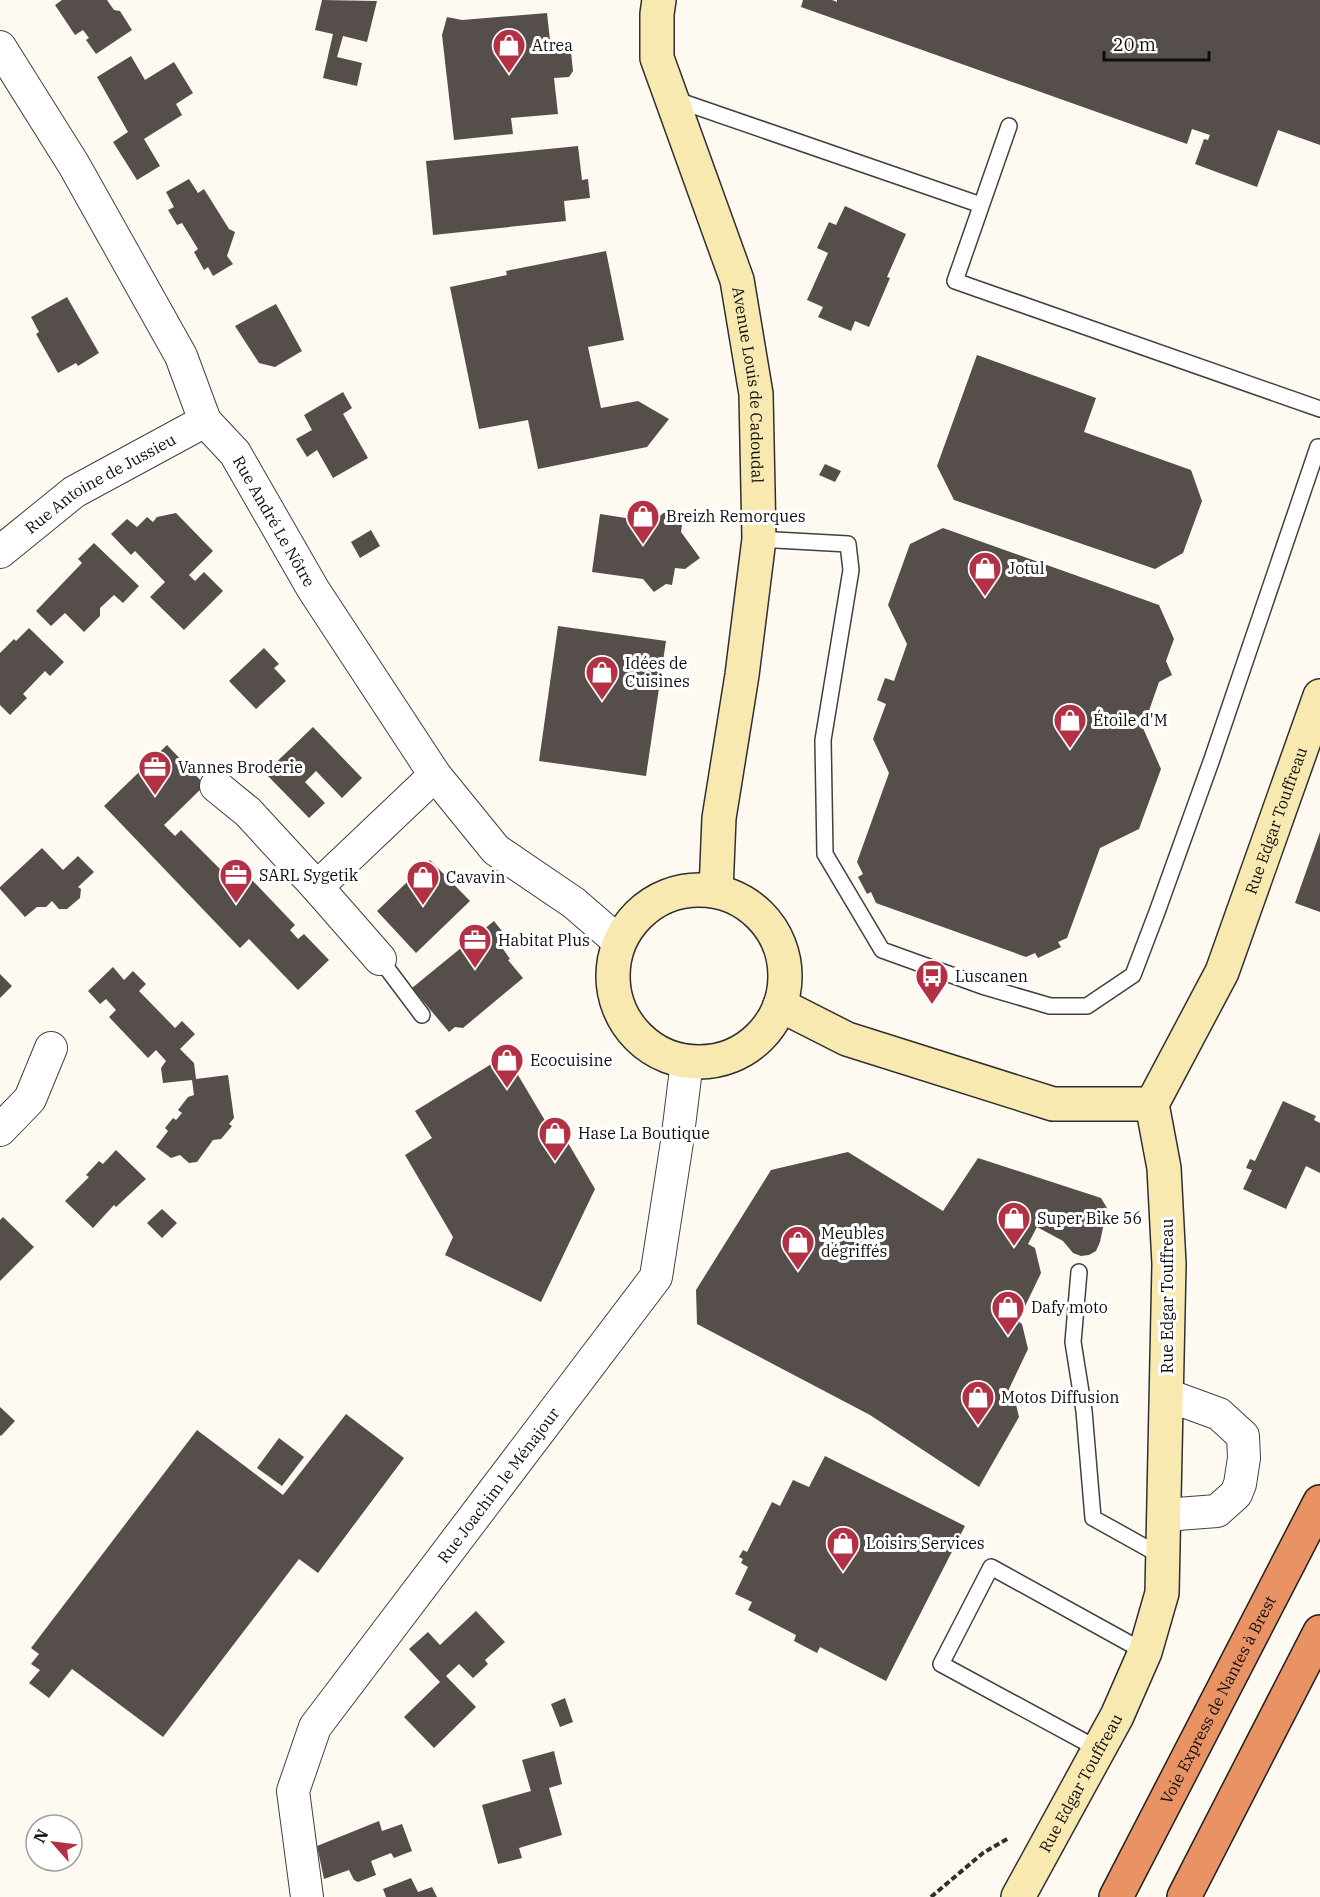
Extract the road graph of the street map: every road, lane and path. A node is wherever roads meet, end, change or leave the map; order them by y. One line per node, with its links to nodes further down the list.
1 (659, 0): 3 (street, Avenue Louis de Cadoudal)
2 (0, 47): 7 (street, Rue André Le Nôtre)
3 (671, 98): 5 (lane); 9 (street, Avenue Louis de Cadoudal)
4 (1009, 126): 5 (lane)
5 (981, 206): 6 (lane)
6 (1320, 408)
7 (205, 421): 10 (street, Rue Antoine de Jussieu); 12 (street, Rue André Le Nôtre)
8 (1320, 447): 9 (lane)
9 (759, 539): 15 (street, Avenue Louis de Cadoudal)
10 (0, 552)
11 (1320, 696): 22 (street, Rue Edgar Touffreau)
12 (435, 775): 14 (street); 16 (street, Rue André Le Nôtre)
13 (216, 786): 14 (street)
14 (317, 887): 17 (street)
15 (716, 891): 16 (street); 18 (street)
16 (619, 942): 21 (street)
17 (380, 959): 19 (lane)
18 (780, 1005): 21 (street); 22 (street)
19 (422, 1015)
20 (51, 1048): 23 (street)
21 (687, 1061): 33 (street, Rue Joachim le Ménajour)
22 (1152, 1104): 25 (street, Rue Edgar Touffreau)
23 (0, 1130)
24 (1079, 1272): 28 (lane)
25 (1167, 1395): 27 (street, Rue Edgar Touffreau); 27 (street)
26 (1320, 1502): 36 (highway, Voie Express de Nantes à Brest)
27 (1164, 1515): 28 (street, Rue Edgar Touffreau)
28 (1163, 1557): 30 (street, Rue Edgar Touffreau)
29 (1320, 1632): 37 (highway)
30 (1145, 1652): 31 (street, Rue Edgar Touffreau); 31 (lane)
31 (1098, 1749): 35 (street, Rue Edgar Touffreau)
32 (1012, 1836): 34 (path)
33 (307, 1897)
34 (931, 1897)
35 (1018, 1897)
36 (1116, 1897)
37 (1184, 1897)

